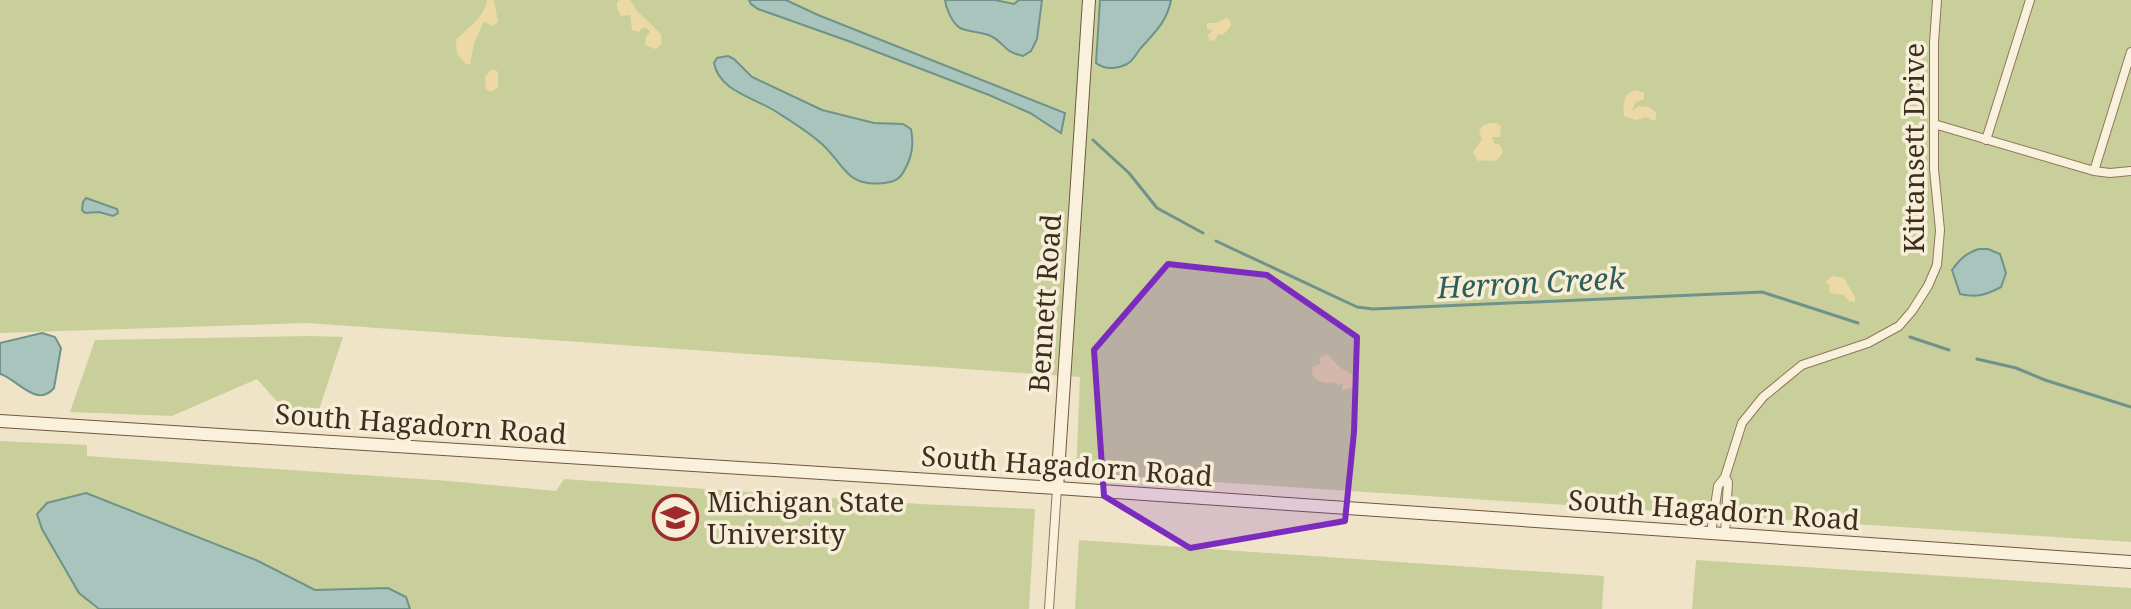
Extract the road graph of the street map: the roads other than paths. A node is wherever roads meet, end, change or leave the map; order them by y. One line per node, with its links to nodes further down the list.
1 (1089, 0): 11 (street, Bennett Road)
2 (1937, 0): 5 (street, Kittansett Drive)
3 (2030, 0): 6 (street)
4 (2131, 52): 7 (street)
5 (1934, 124): 6 (street); 10 (street, Kittansett Drive)
6 (1986, 140): 7 (street)
7 (2094, 171): 8 (street)
8 (2131, 171)
9 (0, 421): 11 (street, South Hagadorn Road)
10 (1725, 477): 12 (street, Kittansett Drive); 13 (street, Kittansett Drive)
11 (1057, 488): 12 (street, South Hagadorn Road); 15 (street, Bennett Road)
12 (1711, 533): 13 (street, South Hagadorn Road)
13 (1725, 534): 14 (street, South Hagadorn Road)
14 (2131, 562)
15 (1049, 609)

